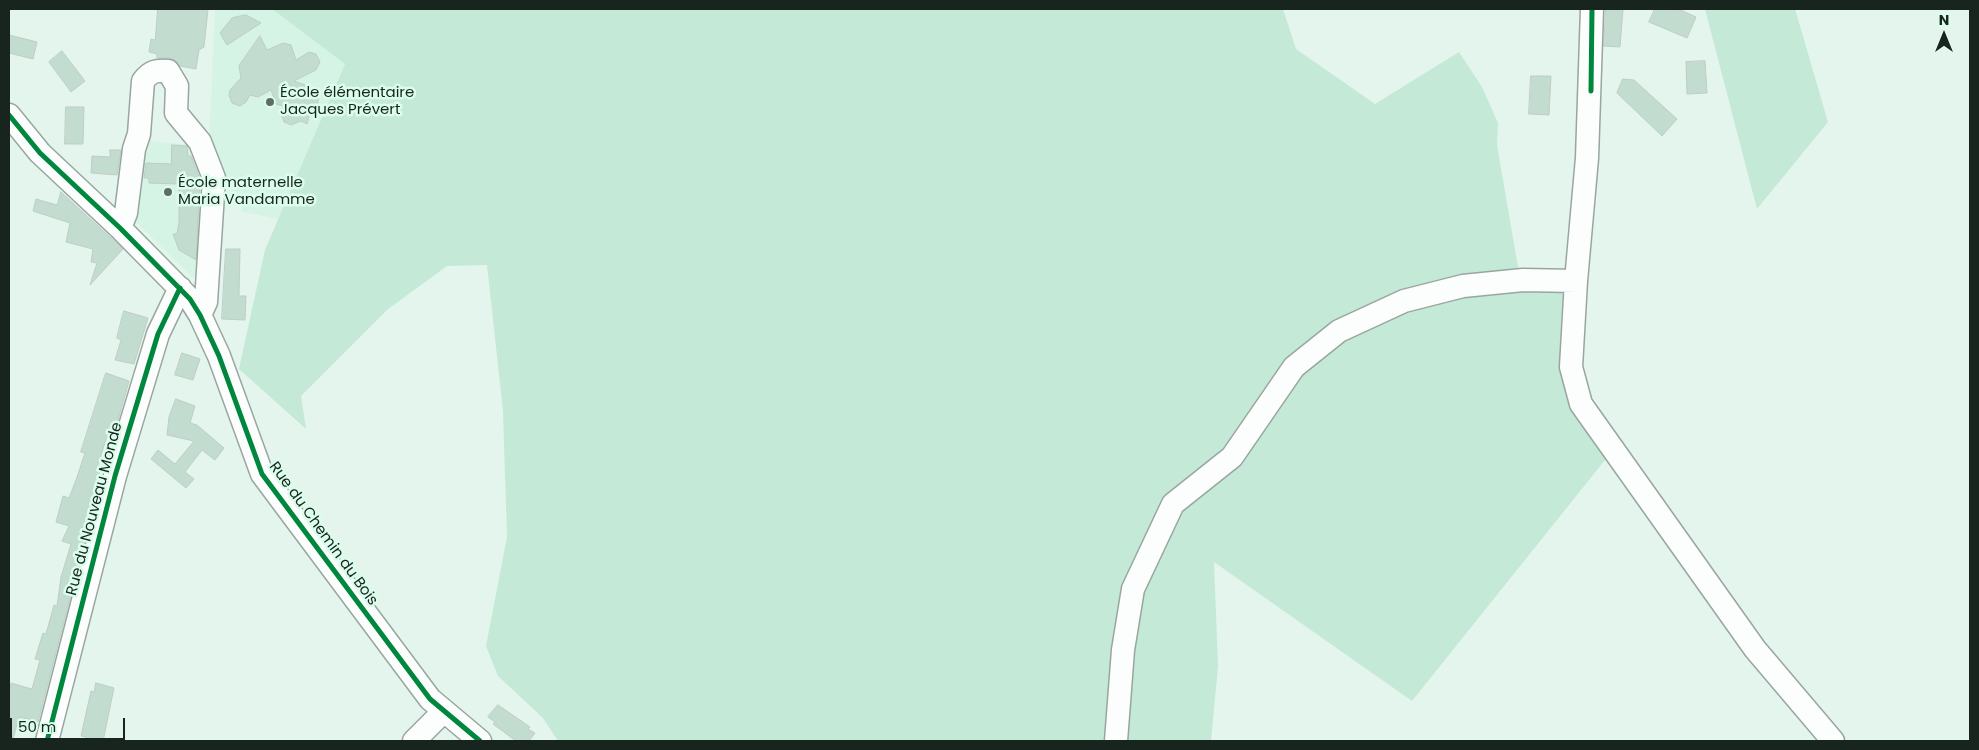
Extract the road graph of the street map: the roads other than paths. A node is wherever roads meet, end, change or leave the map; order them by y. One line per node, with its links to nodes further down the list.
1 (1592, 9): 4 (street)
2 (10, 115): 3 (street, Rue du Chemin du Bois)
3 (120, 228): 5 (street, Rue du Chemin du Bois); 6 (street)
4 (1576, 281): 11 (street); 12 (street)
5 (180, 288): 6 (street, Rue du Chemin du Bois); 9 (street, Rue du Nouveau Monde)
6 (200, 315): 7 (street, Rue du Chemin du Bois)
7 (444, 711): 8 (street, Rue du Chemin du Bois); 10 (street)
8 (470, 738)
9 (47, 741)
10 (414, 741)
11 (1116, 741)
12 (1833, 741)

